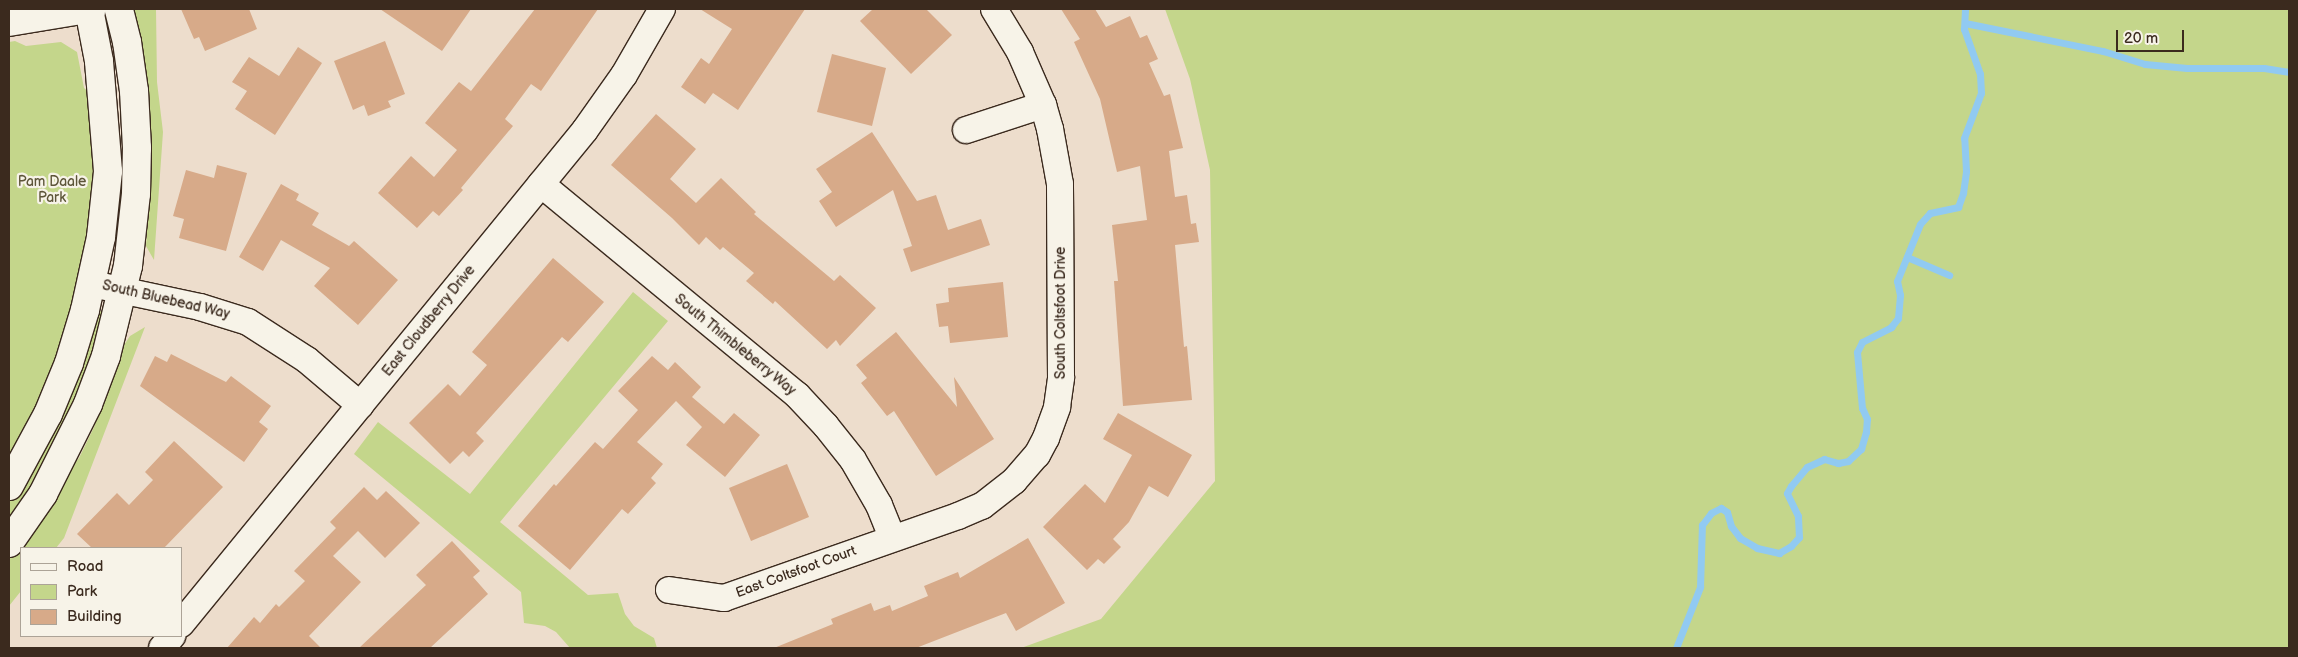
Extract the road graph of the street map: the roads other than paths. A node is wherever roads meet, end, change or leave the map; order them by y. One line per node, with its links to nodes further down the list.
1 (91, 9): 5 (street); 9 (street)
2 (119, 9): 10 (street)
3 (662, 9): 8 (street, East Cloudberry Drive)
4 (994, 9): 6 (street, South Coltsfoot Drive)
5 (9, 23)
6 (1043, 105): 7 (street); 13 (street, South Coltsfoot Drive)
7 (966, 130)
8 (541, 184): 11 (street, East Cloudberry Drive); 13 (street, South Thimbleberry Way)
9 (92, 284): 10 (street, South Bluebead Way); 12 (street)
10 (123, 290): 11 (street, South Bluebead Way); 14 (street)
11 (360, 405): 16 (street, East Cloudberry Drive)
12 (9, 486)
13 (892, 538): 15 (street, East Coltsfoot Court)
14 (9, 544)
15 (669, 590)
16 (182, 623)
17 (171, 637): 18 (street)
18 (162, 648)

